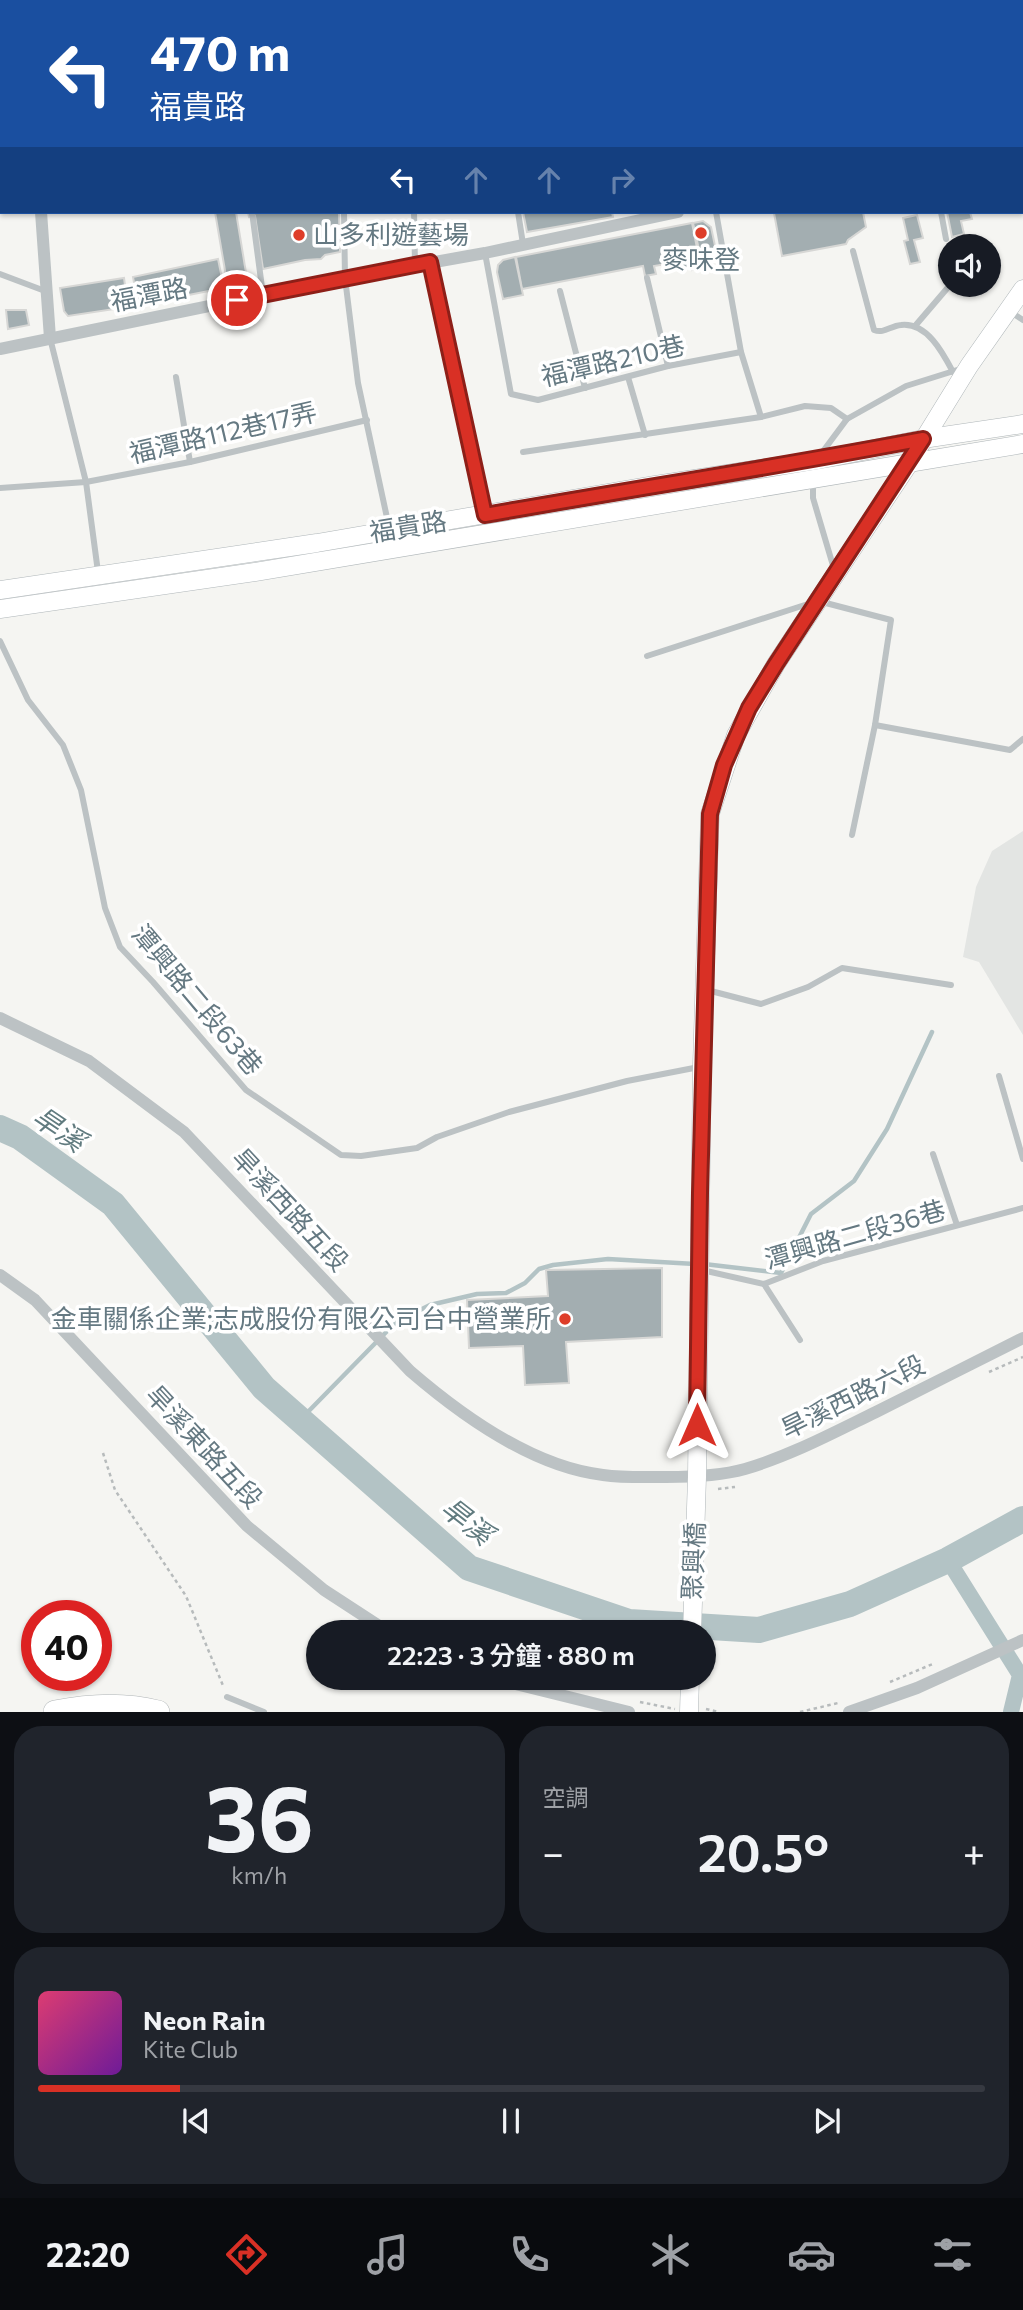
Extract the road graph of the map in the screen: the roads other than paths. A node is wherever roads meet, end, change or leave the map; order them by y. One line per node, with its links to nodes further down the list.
1 (41, 214): 20 (street)
2 (252, 214): 22 (lane)
3 (344, 214): 17 (lane)
4 (414, 214): 15 (lane)
5 (518, 214): 11 (lane)
6 (656, 214): 9 (street, 福潭路)
7 (716, 214): 29 (lane)
8 (941, 214): 10 (lane)
9 (623, 217): 11 (street, 福潭路)
10 (945, 234)
11 (523, 245): 13 (street, 福潭路)
12 (853, 251): 26 (lane)
13 (485, 253): 14 (street, 福潭路); 34 (lane, 福潭路210巷)
14 (430, 262): 15 (street, 福潭路); 49 (lane)
15 (415, 265): 17 (street, 福潭路)
16 (0, 274): 20 (lane)
17 (345, 278): 22 (street, 福潭路); 37 (lane)
18 (647, 278): 30 (lane)
19 (1023, 289): 24 (street, 聚興橋)
20 (45, 291): 27 (street)
21 (560, 291): 34 (lane)
22 (263, 295): 27 (street, 福潭路)
23 (940, 297): 26 (lane)
24 (1007, 310): 25 (lane); 31 (street, 聚興橋)
25 (1023, 320)
26 (915, 326): 31 (lane)
27 (50, 338): 28 (street, 福潭路); 47 (lane)
28 (0, 349)
29 (741, 352): 30 (lane, 福潭路210巷); 35 (lane)
30 (668, 366): 33 (lane, 福潭路210巷)
31 (961, 369): 36 (lane); 40 (street, 聚興橋)
32 (176, 376): 44 (lane)
33 (628, 377): 34 (lane, 福潭路210巷); 39 (lane)
34 (584, 388)
35 (761, 417): 36 (lane); 39 (lane)
36 (847, 419): 43 (lane)
37 (367, 420): 44 (lane, 福潭路112巷17弄); 50 (lane)
38 (1023, 424): 40 (street, 福貴路)
39 (645, 435): 42 (lane)
40 (923, 439): 43 (street, 福貴路); 45 (street, 聚興橋)
41 (1023, 444): 45 (street, 福貴路)
42 (523, 452)
43 (818, 460): 49 (street, 福貴路)
44 (190, 462): 47 (lane, 福潭路112巷17弄)
45 (908, 465): 46 (street, 福貴路); 52 (street, 聚興橋)
46 (813, 480): 52 (lane); 55 (street, 福貴路)
47 (86, 482): 48 (lane, 福潭路112巷17弄); 51 (lane)
48 (0, 488)
49 (485, 515): 50 (street, 福貴路)
50 (390, 529): 51 (street, 福貴路)
51 (99, 575): 53 (street, 福貴路)
52 (833, 575): 54 (street, 聚興橋)
53 (0, 590)
54 (817, 601): 57 (lane); 58 (lane); 62 (street, 聚興橋)
55 (0, 610)
56 (0, 641): 64 (lane, 潭興路二段63巷)
57 (647, 656)
58 (875, 725): 59 (lane); 60 (lane)
59 (1023, 739)
60 (852, 835)
61 (951, 985): 62 (lane)
62 (706, 989): 64 (street, 聚興橋)
63 (0, 1018): 75 (street, 旱溪西路五段)
64 (702, 1066): 70 (street, 聚興橋)
65 (999, 1076): 67 (lane)
66 (933, 1154): 69 (lane)
67 (1023, 1159)
68 (1023, 1208): 69 (lane, 潭興路二段36巷)
69 (957, 1225): 72 (lane, 潭興路二段36巷)
70 (698, 1269): 72 (lane, 潭興路二段36巷); 75 (street, 聚興橋)
71 (0, 1276): 76 (street, 旱溪東路五段)
72 (764, 1284): 74 (lane)
73 (1023, 1338): 75 (street, 旱溪西路六段)
74 (800, 1340)
75 (697, 1483): 77 (street, 聚興橋)
76 (370, 1620)
77 (692, 1620)
78 (1023, 1640): 81 (street)
79 (540, 1690): 85 (street)
80 (227, 1697): 84 (lane)
81 (847, 1706)
82 (55, 1712): 83 (highway)
83 (158, 1712)
84 (264, 1712)
85 (629, 1712)

